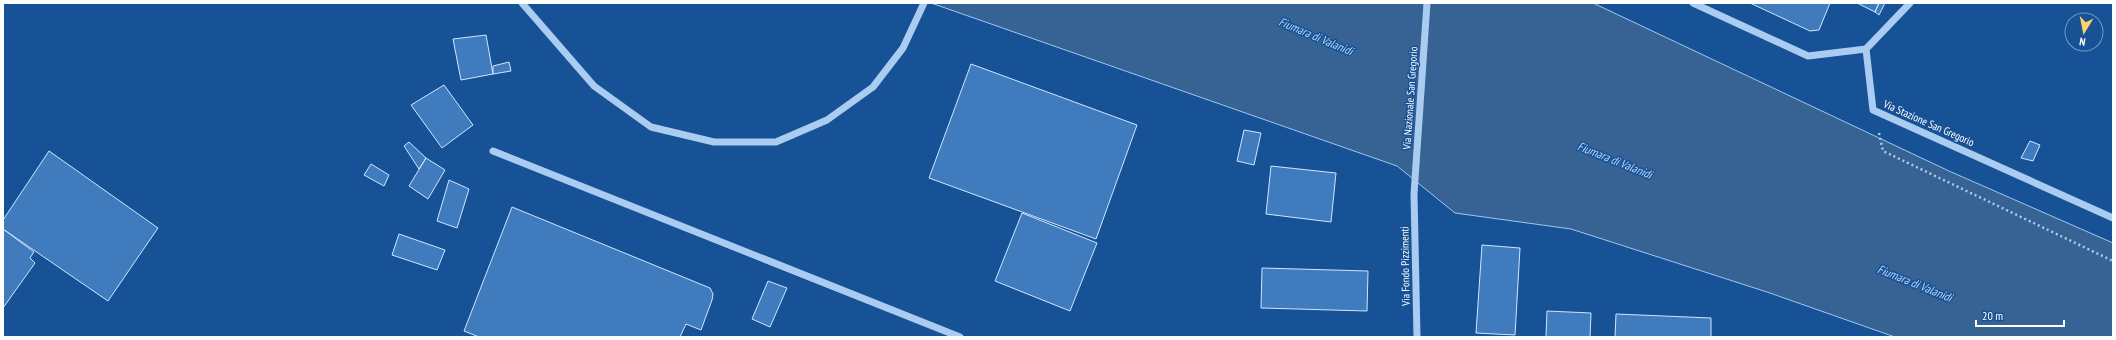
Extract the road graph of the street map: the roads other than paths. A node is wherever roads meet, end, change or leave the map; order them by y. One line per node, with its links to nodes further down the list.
1 (522, 3): 2 (street)
2 (924, 3)
3 (1427, 3): 8 (street, Via Nazionale San Gregorio)
4 (1693, 3): 6 (street)
5 (1910, 3): 6 (street)
6 (1866, 49): 9 (street, Via Stazione San Gregorio)
7 (493, 151): 10 (street)
8 (1414, 194): 11 (street, Via Fondo Pizzimenti)
9 (2113, 218)
10 (960, 337)
11 (1417, 337)

